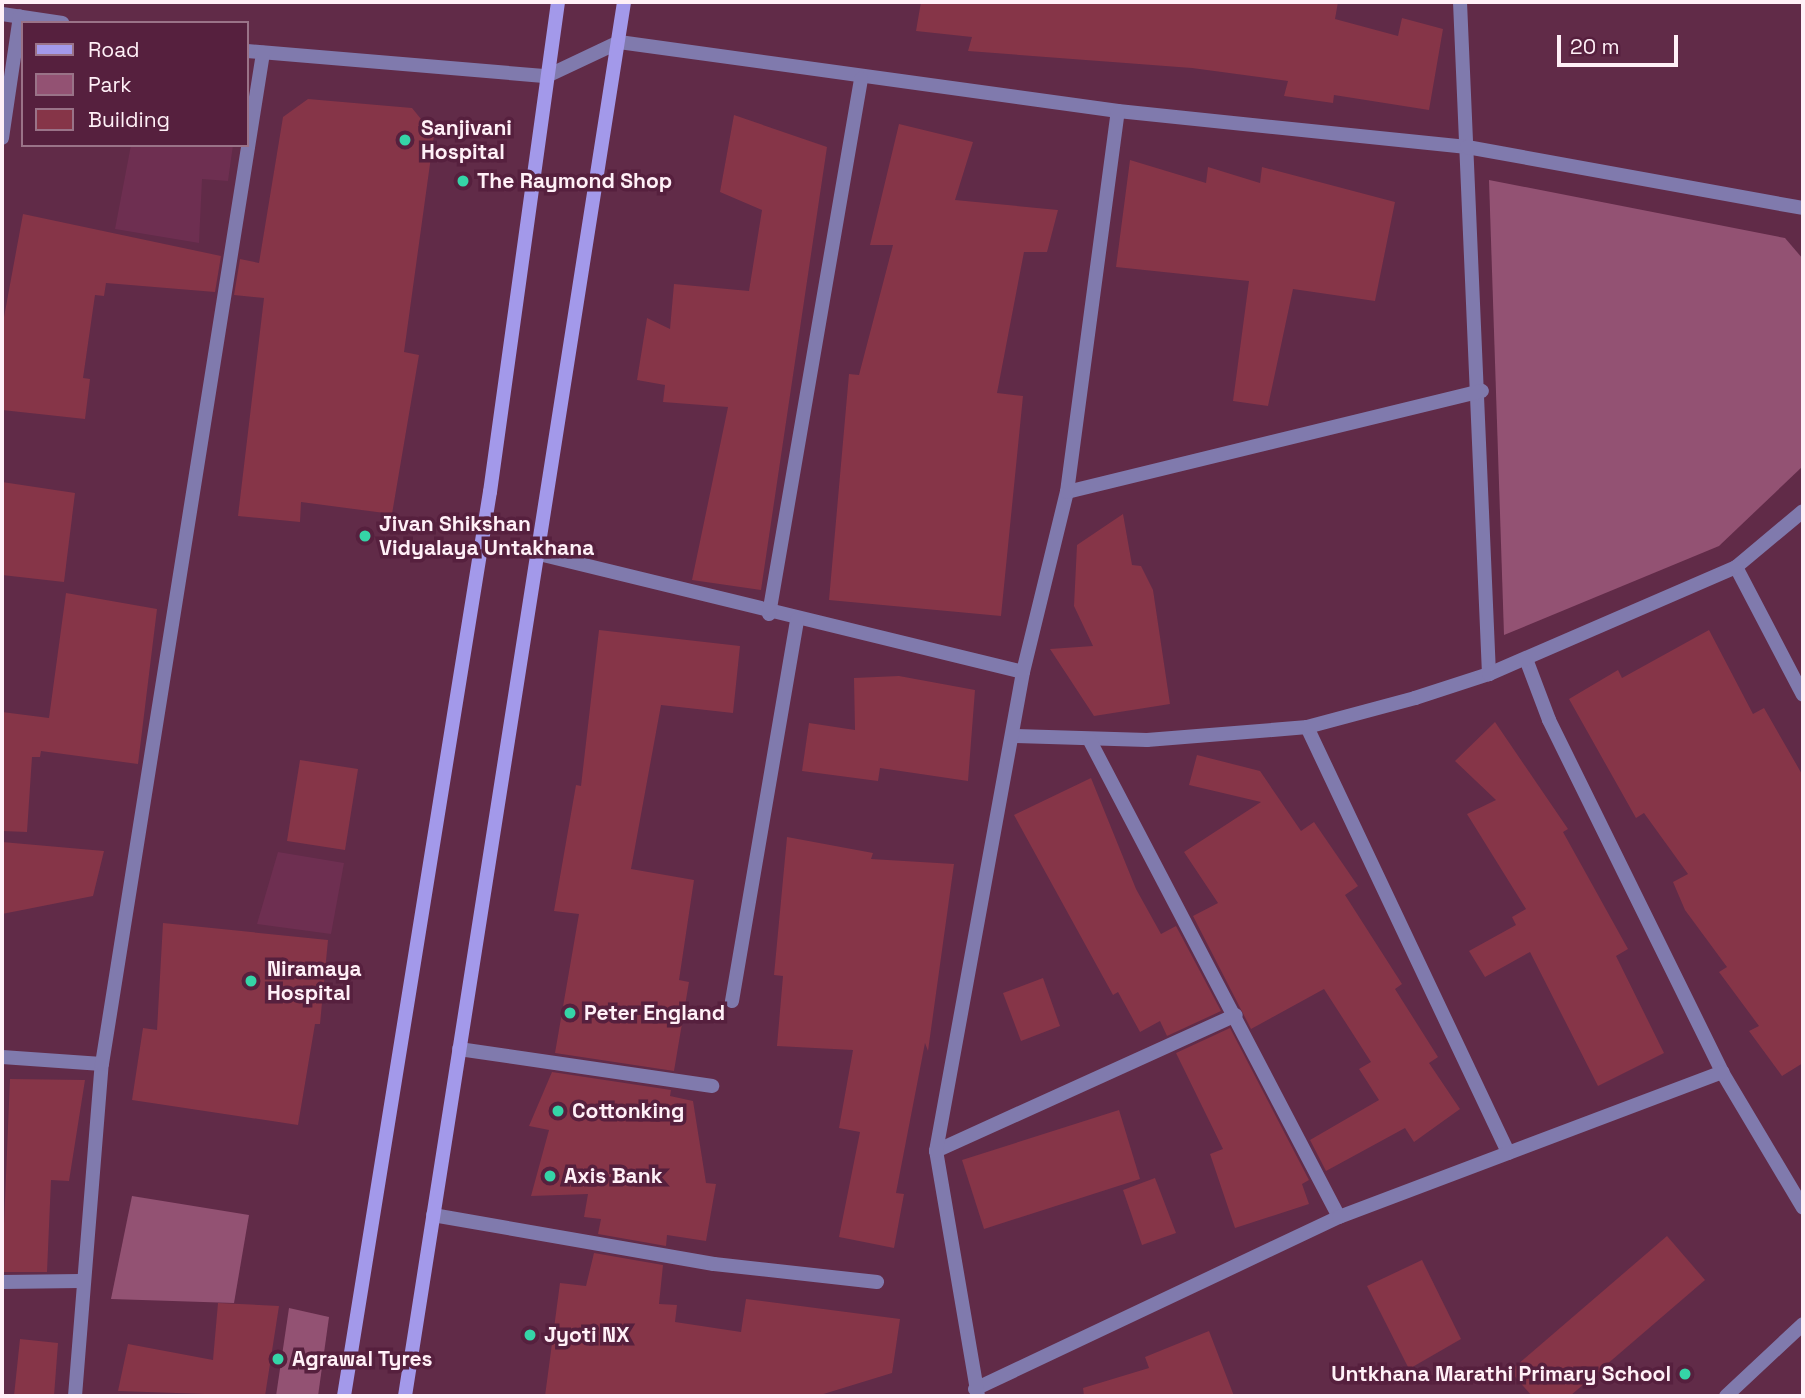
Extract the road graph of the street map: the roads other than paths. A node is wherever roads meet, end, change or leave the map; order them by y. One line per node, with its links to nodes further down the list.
1 (558, 2): 10 (main road)
2 (624, 2): 7 (main road)
3 (1461, 2): 14 (street)
4 (2, 14): 5 (street)
5 (20, 16): 6 (street); 13 (street)
6 (50, 21)
7 (618, 42): 10 (street); 11 (street); 19 (main road)
8 (248, 51): 9 (street)
9 (263, 53): 10 (street); 34 (street)
10 (547, 76): 48 (main road)
11 (861, 79): 12 (street); 21 (street)
12 (1118, 111): 14 (street); 17 (street)
13 (2, 138)
14 (1467, 147): 15 (street); 16 (street)
15 (1803, 208)
16 (1482, 391): 17 (street); 25 (street)
17 (1067, 492): 24 (street)
18 (1803, 511): 20 (street)
19 (535, 553): 21 (street); 32 (main road)
20 (1736, 567): 23 (street); 26 (street)
21 (769, 614): 22 (street)
22 (797, 620): 24 (street); 30 (street)
23 (1526, 659): 25 (street); 35 (street)
24 (1023, 672): 28 (street)
25 (1489, 674): 27 (street)
26 (1803, 695)
27 (1307, 727): 29 (street); 38 (street)
28 (1015, 736): 29 (street); 37 (street)
29 (1089, 739): 31 (street)
30 (732, 1001)
31 (1236, 1015): 37 (street); 41 (street)
32 (459, 1049): 36 (street); 40 (main road)
33 (2, 1057): 34 (street)
34 (102, 1064): 42 (street)
35 (1723, 1072): 38 (street); 39 (street)
36 (712, 1086)
37 (936, 1151): 46 (street)
38 (1508, 1153): 41 (street)
39 (1803, 1208)
40 (433, 1215): 44 (street); 49 (main road)
41 (1339, 1217): 46 (street)
42 (80, 1280): 43 (street); 47 (street)
43 (2, 1282)
44 (877, 1283)
45 (1803, 1324): 50 (street)
46 (976, 1392)
47 (75, 1396)
48 (344, 1396)
49 (405, 1396)
50 (1726, 1396)

